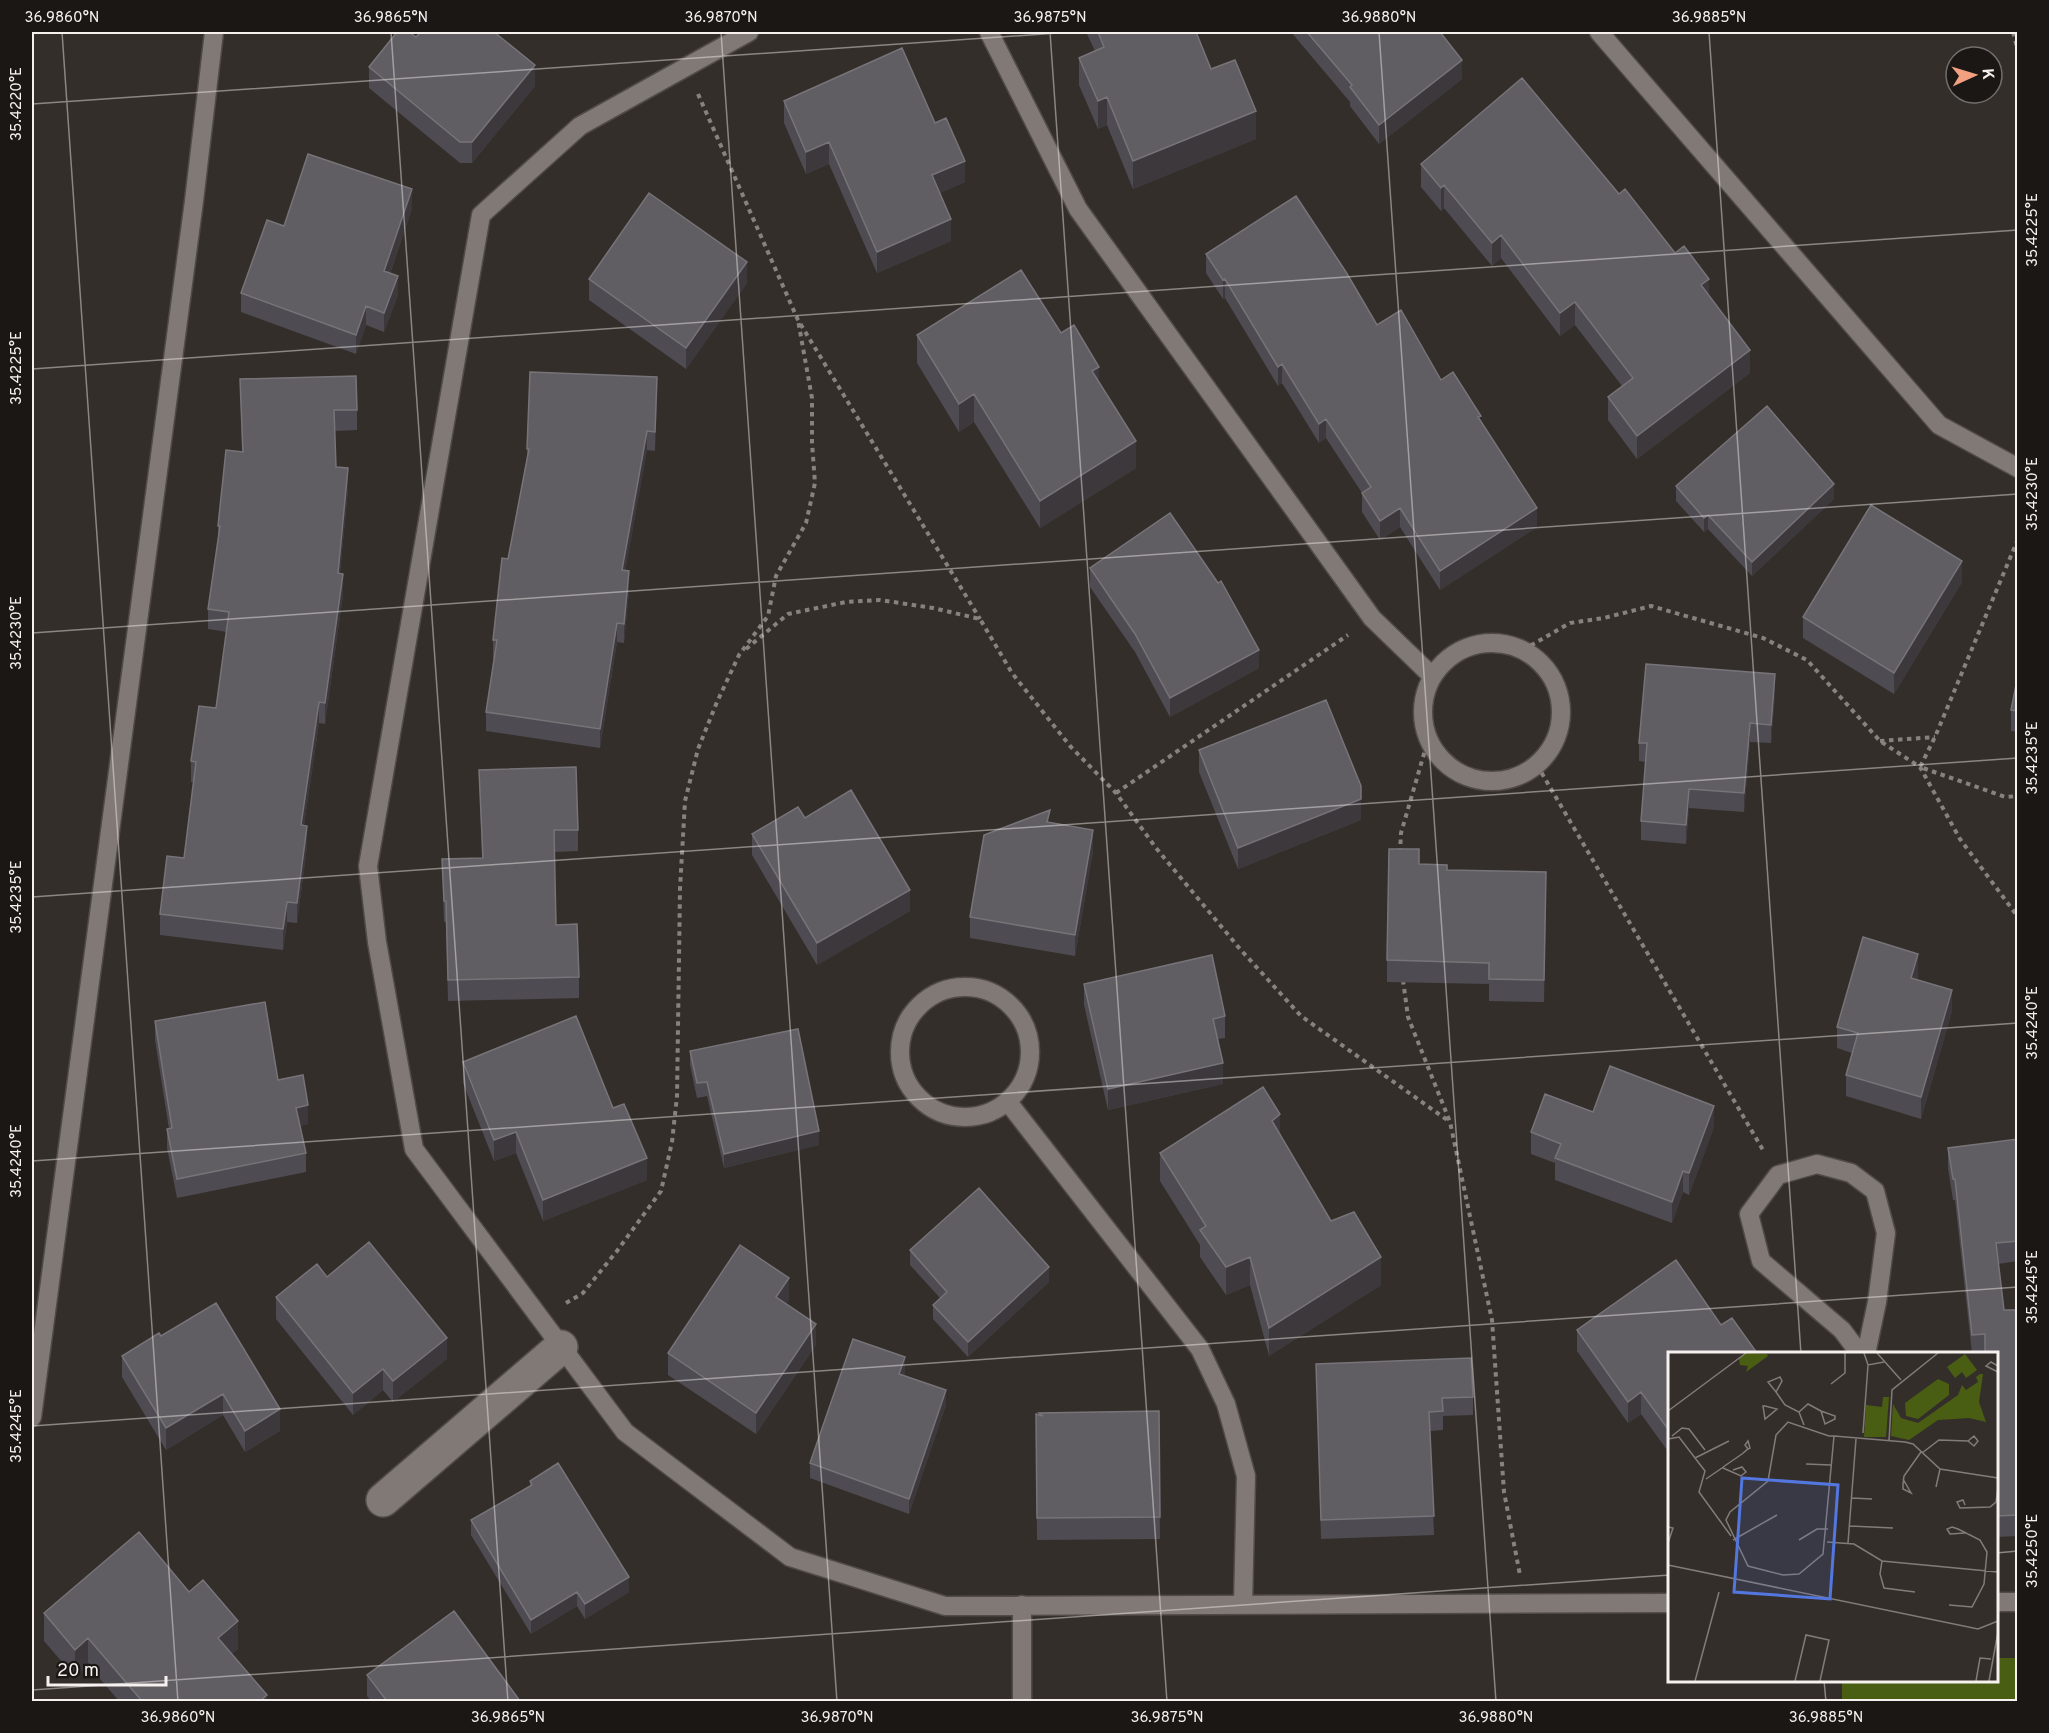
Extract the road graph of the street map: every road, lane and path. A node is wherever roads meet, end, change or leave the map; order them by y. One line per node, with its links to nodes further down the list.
1 (214, 32): 33 (lane)
2 (749, 32): 7 (lane)
3 (989, 32): 11 (lane)
4 (1599, 32): 9 (lane)
5 (2013, 32): 6 (path)
6 (2018, 51)
7 (686, 65): 8 (path); 29 (lane)
8 (798, 320): 12 (path); 14 (path)
9 (2018, 468)
10 (2018, 539): 16 (path)
11 (1372, 618): 15 (lane); 21 (path)
12 (980, 619): 14 (path); 21 (path)
13 (1523, 650): 15 (lane); 18 (path); 19 (lane)
14 (739, 655): 29 (path)
15 (1432, 676): 17 (lane)
16 (1935, 736): 18 (path); 20 (path)
17 (1428, 740): 19 (lane); 23 (path)
18 (1880, 741): 20 (path)
19 (1537, 765): 28 (path)
20 (1920, 767): 22 (path); 24 (path)
21 (1116, 793): 27 (path)
22 (2018, 796)
23 (1400, 856)
24 (2018, 917)
25 (1402, 971): 27 (path)
26 (1008, 1102): 26 (lane); 40 (lane)
27 (1450, 1122): 37 (path)
28 (1778, 1175): 31 (lane); 32 (lane)
29 (540, 1318): 30 (lane)
30 (561, 1347): 34 (street); 39 (lane)
31 (1859, 1352)
32 (1866, 1352)
33 (32, 1417)
34 (383, 1500)
35 (1998, 1602): 36 (lane)
36 (2018, 1602)
37 (1526, 1604): 38 (lane); 40 (lane)
38 (1668, 1604)
39 (1022, 1605): 40 (lane); 41 (lane)
40 (1243, 1605)
41 (1022, 1701)

